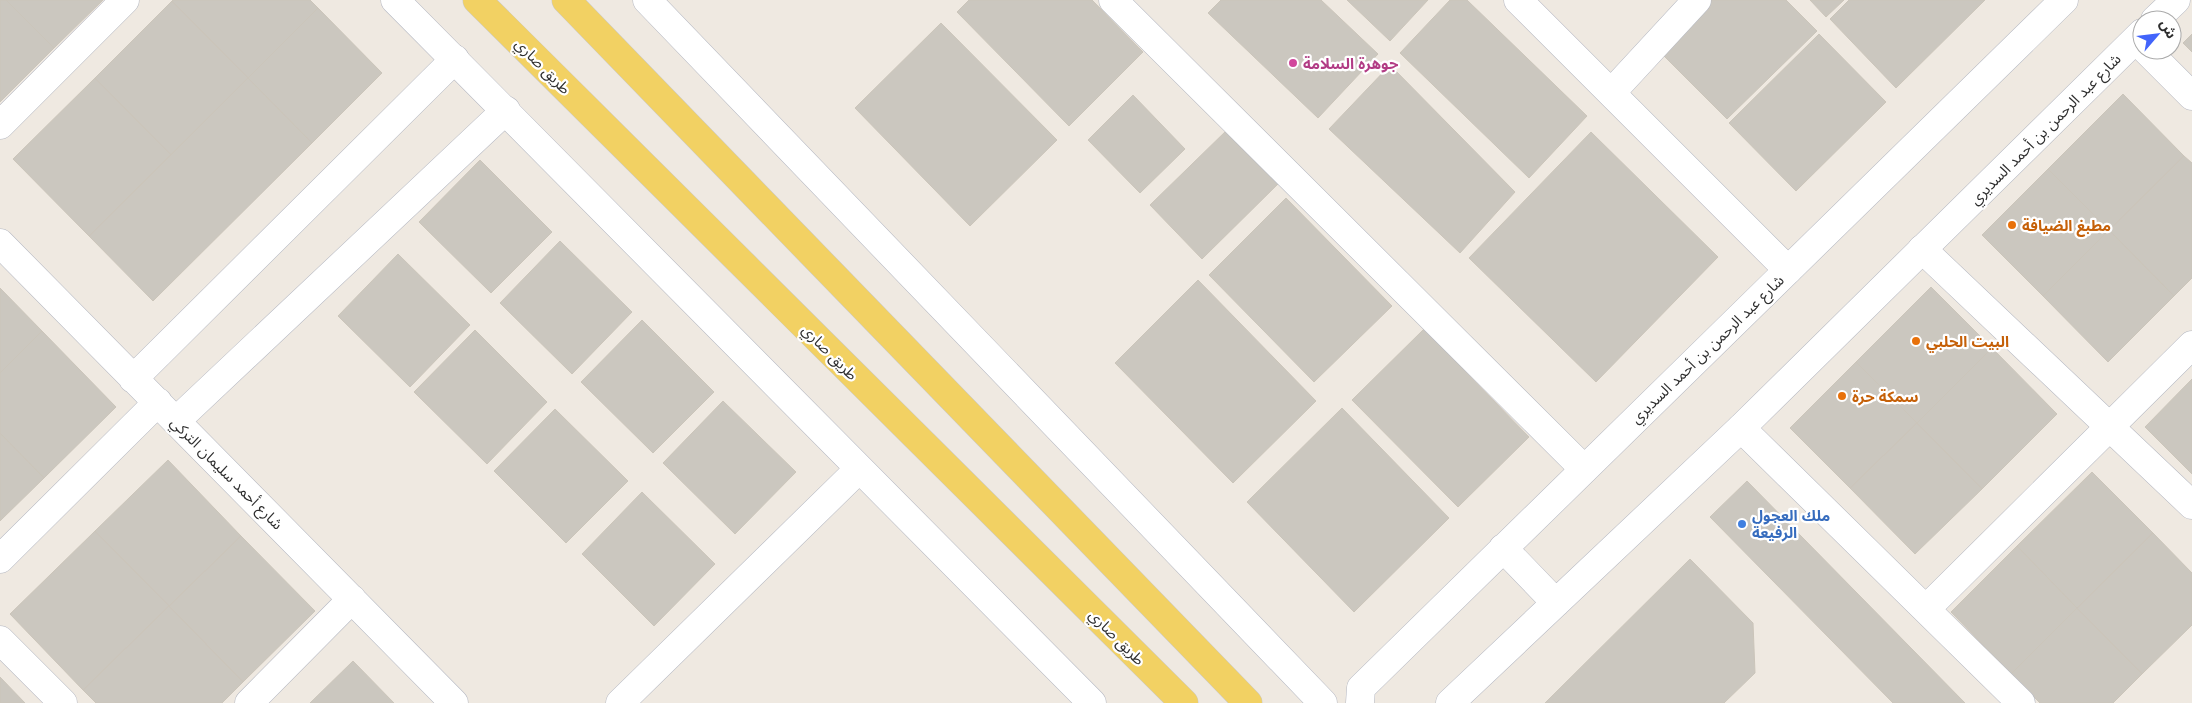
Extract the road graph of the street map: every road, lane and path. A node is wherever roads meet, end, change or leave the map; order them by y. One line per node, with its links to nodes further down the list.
1 (125, 0): 18 (street)
2 (395, 0): 13 (street)
3 (477, 0): 41 (main road, طريق صاري)
4 (566, 0): 42 (main road)
5 (647, 0): 43 (street)
6 (1113, 0): 27 (street)
7 (1518, 0): 15 (street)
8 (1697, 0): 15 (street)
9 (2064, 0): 21 (street, شارع عبد الرحمن بن أحمد السديري)
10 (2176, 0): 11 (street)
11 (2166, 10)
12 (2132, 51): 20 (street, شارع عبد الرحمن بن أحمد السديري)
13 (455, 59): 17 (street); 23 (street)
14 (2158, 60): 16 (street)
15 (1611, 93): 21 (street)
16 (2192, 96)
17 (506, 110): 24 (street); 28 (street)
18 (0, 125)
19 (0, 243): 23 (street, شارع أحمد سليمان التركي)
20 (1922, 250): 25 (street); 26 (street, شارع عبد الرحمن بن أحمد السديري)
21 (1788, 270): 27 (street, شارع عبد الرحمن بن أحمد السديري)
22 (2192, 345): 25 (street)
23 (133, 378): 24 (street, شارع أحمد سليمان التركي)
24 (167, 412): 31 (street); 32 (street, شارع أحمد سليمان التركي)
25 (2110, 427): 29 (street); 34 (street)
26 (1741, 428): 33 (street, شارع عبد الرحمن بن أحمد السديري); 34 (street)
27 (1584, 469): 30 (street, شارع عبد الرحمن بن أحمد السديري)
28 (858, 470): 39 (street); 40 (street)
29 (2192, 504)
30 (1503, 548): 33 (street); 44 (street, شارع عبد الرحمن بن أحمد السديري)
31 (0, 559)
32 (352, 599): 37 (street); 38 (street, شارع أحمد سليمان التركي)
33 (1556, 603): 45 (street, شارع عبد الرحمن بن أحمد السديري)
34 (1926, 610): 46 (street)
35 (0, 640): 36 (street)
36 (63, 703)
37 (248, 703)
38 (454, 703)
39 (620, 703)
40 (1092, 703)
41 (1184, 703)
42 (1248, 703)
43 (1323, 703)
44 (1360, 703)
45 (1450, 703)
46 (2021, 703)

